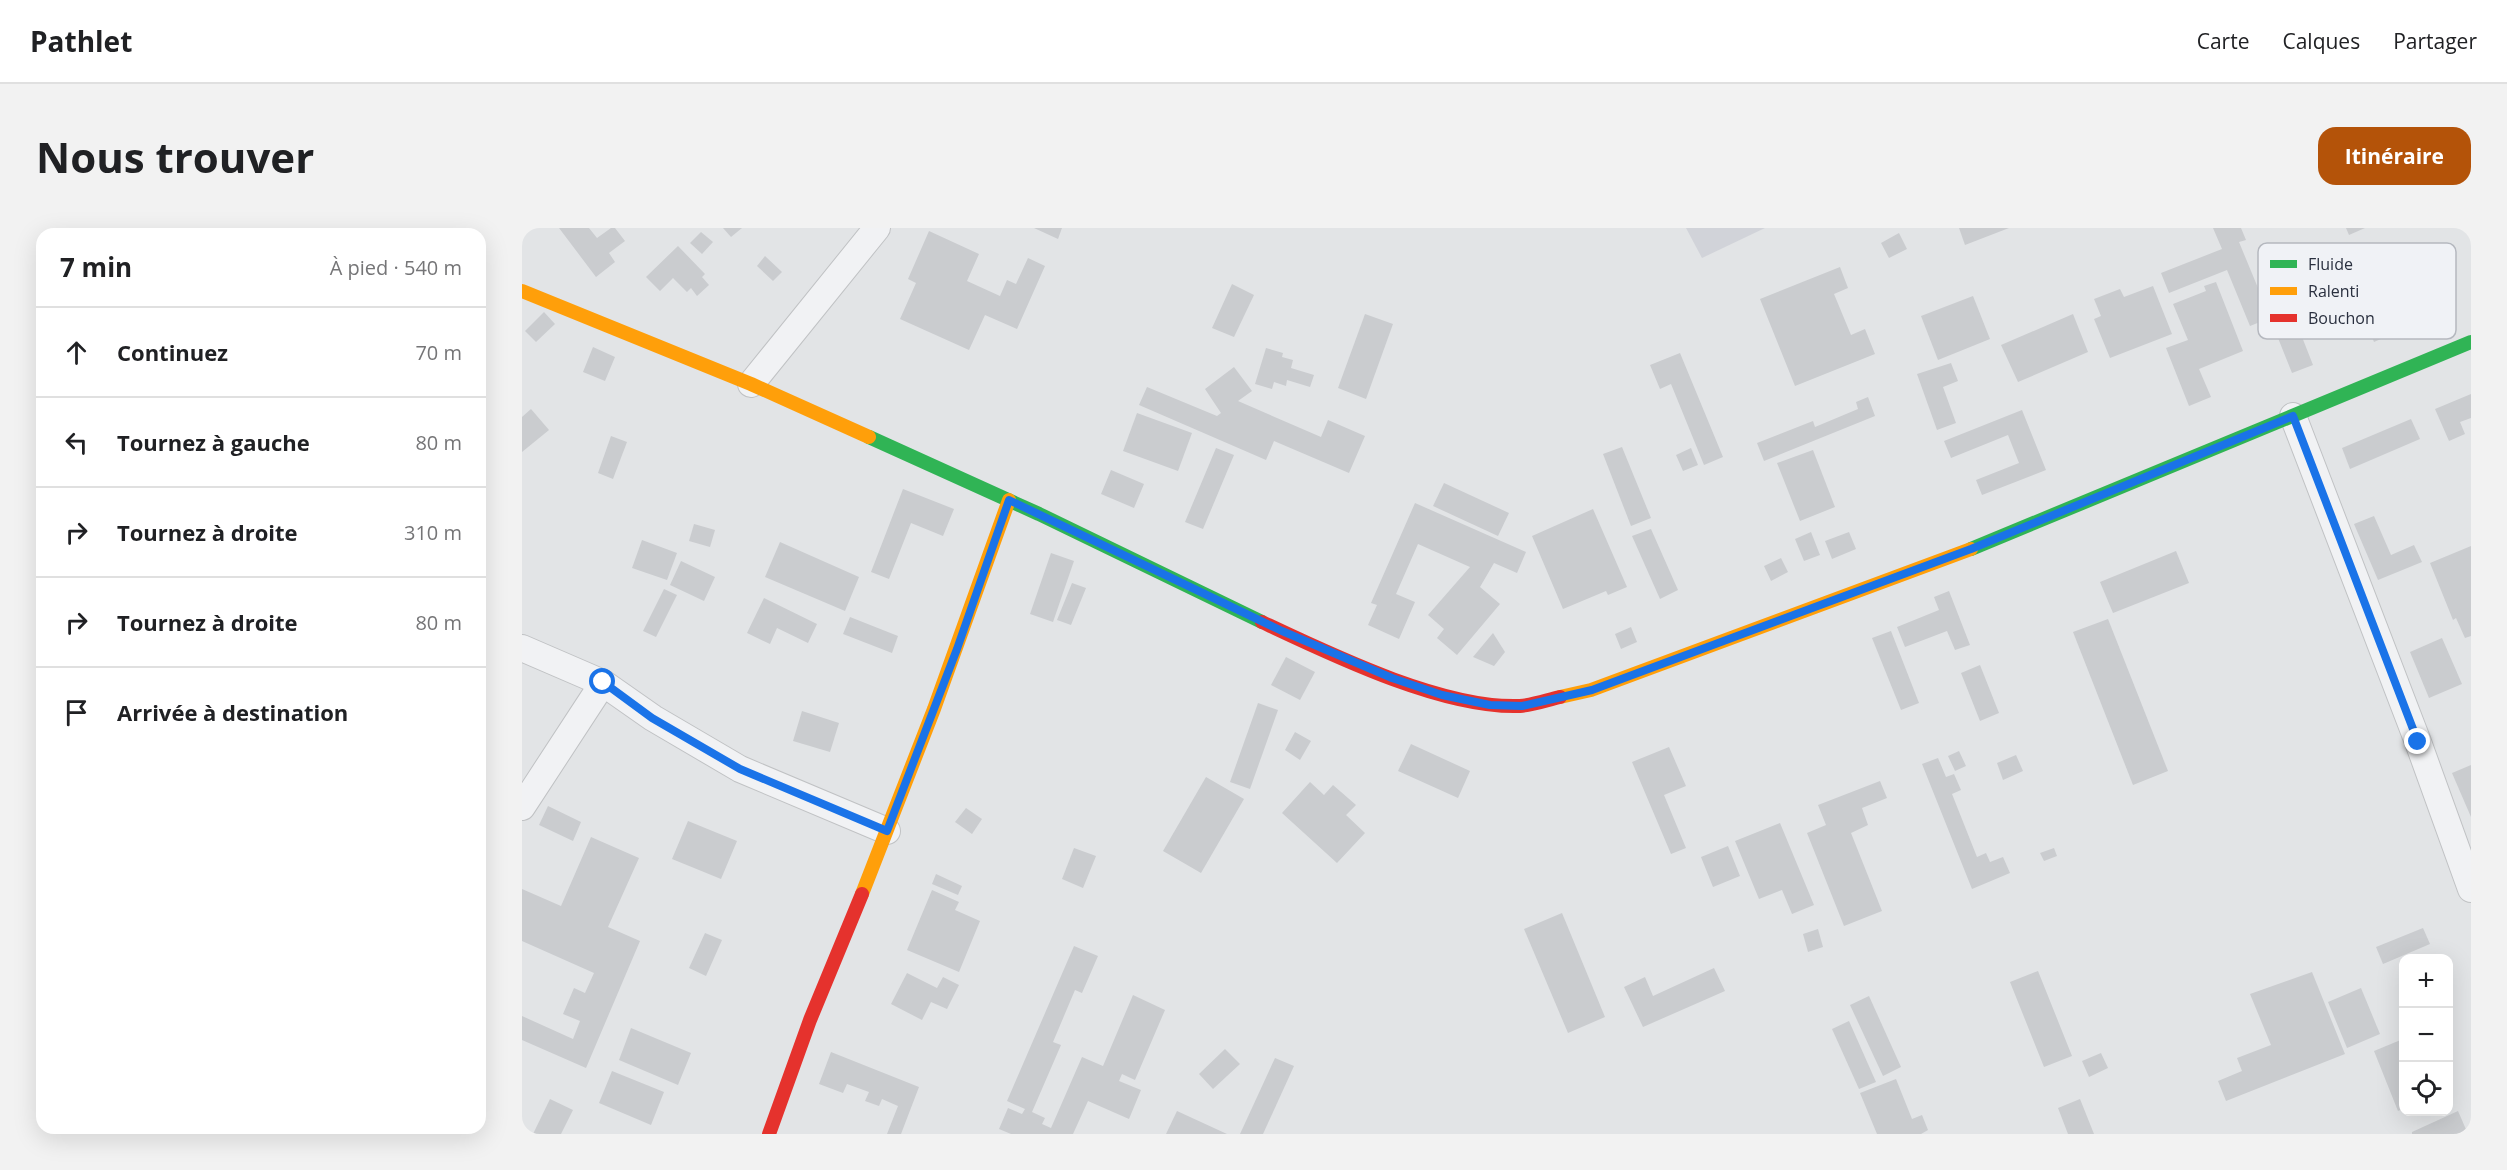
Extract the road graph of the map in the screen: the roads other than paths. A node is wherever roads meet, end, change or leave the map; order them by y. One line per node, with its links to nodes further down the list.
1 (877, 228): 4 (street)
2 (522, 291): 4 (street)
3 (2471, 342): 5 (street)
4 (751, 384): 6 (street)
5 (2293, 416): 6 (street); 11 (street)
6 (1009, 500): 10 (street)
7 (522, 648): 8 (street)
8 (603, 682): 9 (street); 10 (street)
9 (522, 807)
10 (887, 831): 12 (street)
11 (2471, 889)
12 (770, 1134)

